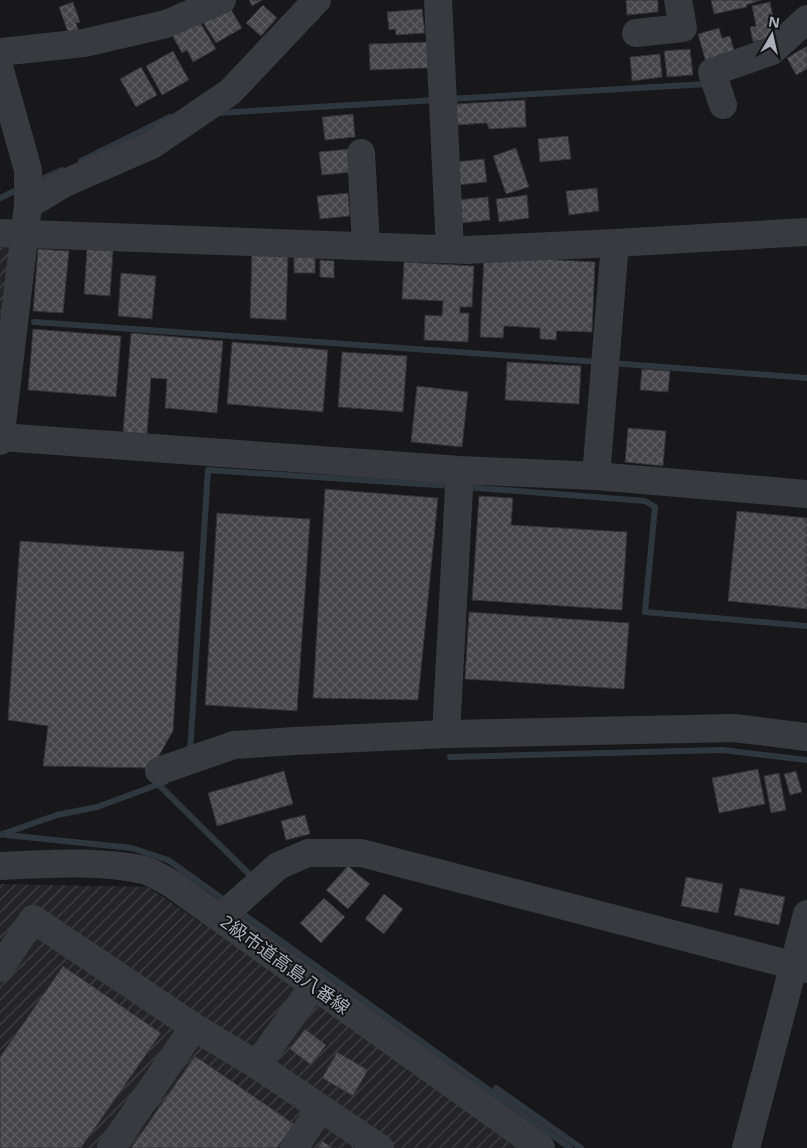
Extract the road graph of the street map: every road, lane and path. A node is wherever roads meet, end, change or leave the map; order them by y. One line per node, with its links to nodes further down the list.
1 (222, 0): 7 (street)
2 (317, 0): 11 (street)
3 (438, 0): 16 (street)
4 (678, 0): 6 (street)
5 (807, 19): 9 (street)
6 (636, 33)
7 (0, 52)
8 (0, 70): 11 (street)
9 (724, 105)
10 (361, 153): 15 (street)
11 (28, 205): 13 (street)
12 (807, 232): 14 (street)
13 (13, 233): 15 (street); 17 (street)
14 (615, 243): 16 (street); 20 (street)
15 (366, 246): 16 (street)
16 (450, 249)
17 (0, 437): 18 (street); 19 (street)
18 (0, 441)
19 (460, 470): 20 (street); 22 (street)
20 (596, 476): 21 (street)
21 (807, 494)
22 (446, 734): 23 (street); 24 (street)
23 (807, 738)
24 (159, 771)
25 (0, 866): 27 (street, 2級市道高島八番線)
26 (807, 914): 28 (street)
27 (220, 918): 28 (street); 30 (street, 2級市道高島八番線)
28 (800, 967): 38 (street)
29 (0, 968): 31 (street)
30 (314, 985): 32 (street); 37 (street, 2級市道高島八番線)
31 (194, 1027): 32 (street); 34 (street)
32 (257, 1065): 33 (street)
33 (321, 1108): 35 (street); 36 (street)
34 (111, 1148)
35 (294, 1148)
36 (380, 1148)
37 (541, 1148)
38 (746, 1148)

